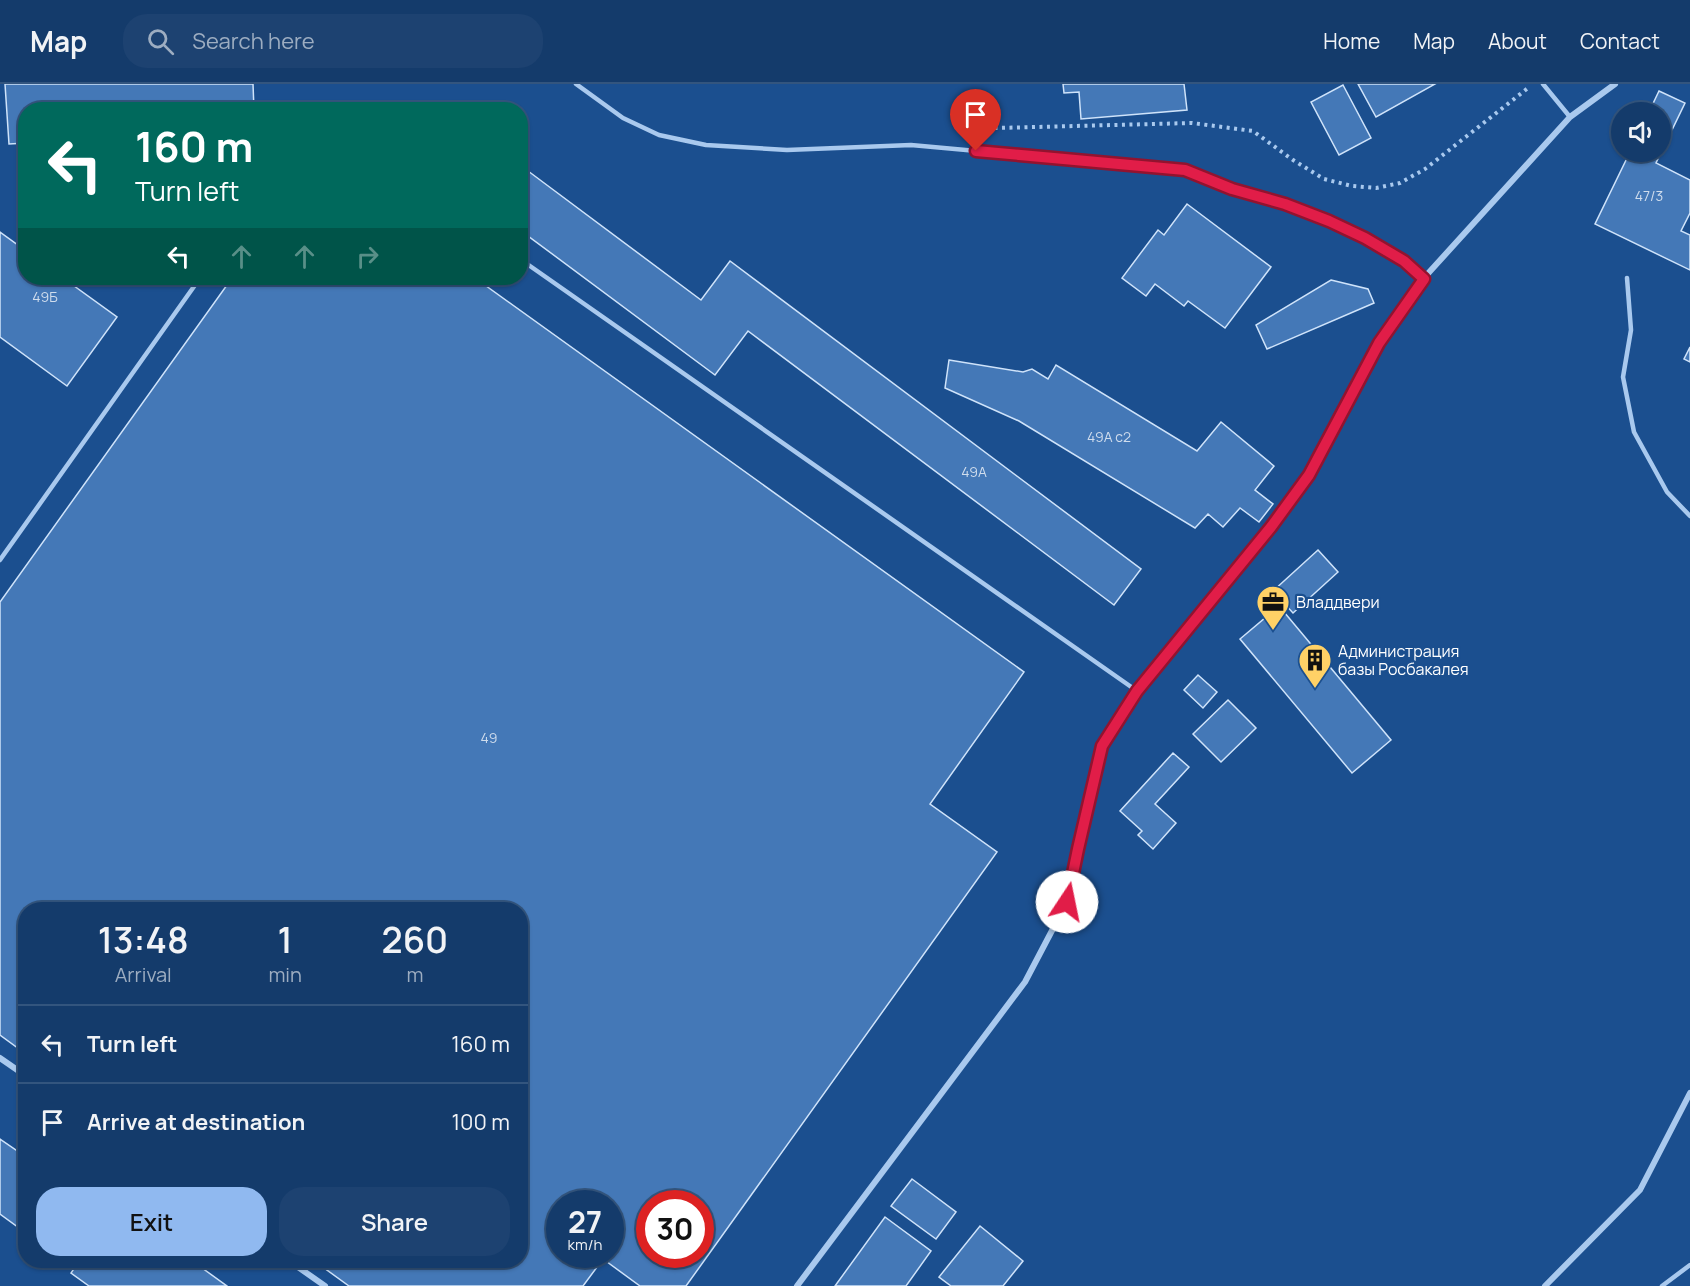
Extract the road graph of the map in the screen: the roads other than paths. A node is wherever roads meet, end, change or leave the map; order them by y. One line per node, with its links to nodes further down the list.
1 (576, 84): 7 (lane)
2 (1543, 84): 4 (lane)
3 (1616, 84): 4 (street)
4 (1570, 117): 7 (street)
5 (528, 265): 11 (lane)
6 (1627, 278): 9 (lane)
7 (1424, 279): 11 (street)
8 (195, 285): 10 (lane)
9 (1690, 516)
10 (0, 560)
11 (1137, 691): 18 (street)
12 (0, 1058): 13 (street)
13 (18, 1070)
14 (1690, 1094): 19 (street)
15 (1690, 1265): 20 (lane)
16 (299, 1268): 17 (street)
17 (325, 1286)
18 (797, 1286)
19 (1545, 1286)
20 (1662, 1286)

